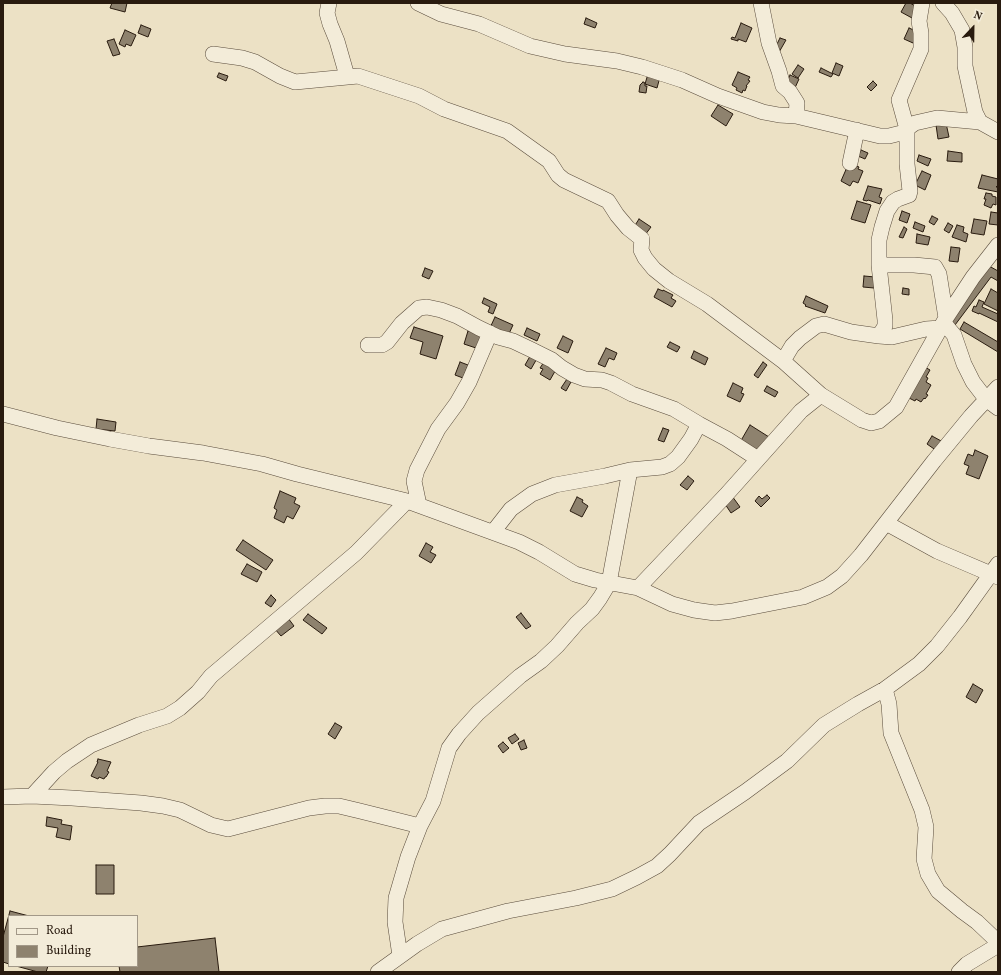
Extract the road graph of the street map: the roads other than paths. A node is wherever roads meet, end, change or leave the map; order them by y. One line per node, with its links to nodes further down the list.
1 (329, 3): 7 (street)
2 (418, 3): 8 (street)
3 (761, 3): 8 (street)
4 (922, 3): 10 (street)
5 (943, 3): 9 (street)
6 (213, 54): 7 (street)
7 (347, 76): 20 (street)
8 (796, 116): 11 (street)
9 (980, 122): 10 (street); 12 (street)
10 (907, 129): 11 (street); 15 (street)
11 (857, 130): 13 (street)
12 (998, 132)
13 (850, 163)
14 (998, 245): 16 (street)
15 (879, 265): 16 (street); 18 (street)
16 (944, 323): 18 (street); 22 (street); 23 (street)
17 (490, 333): 19 (street); 25 (street); 28 (street)
18 (879, 336): 20 (street)
19 (368, 345)
20 (783, 361): 22 (street)
21 (998, 387): 23 (street)
22 (821, 394): 26 (street)
23 (992, 404): 29 (street)
24 (3, 414): 28 (street)
25 (699, 424): 26 (street); 27 (street)
26 (758, 459): 33 (street)
27 (630, 470): 30 (street); 32 (street)
28 (413, 503): 30 (street); 35 (street)
29 (886, 523): 31 (street); 33 (street)
30 (493, 532): 32 (street)
31 (996, 572): 34 (street)
32 (609, 583): 33 (street); 37 (street)
33 (638, 588)
34 (885, 688): 38 (street); 40 (street)
35 (32, 796): 36 (street); 37 (street)
36 (3, 797)
37 (420, 826): 38 (street)
38 (400, 956): 39 (street)
39 (378, 972)
40 (959, 972)

